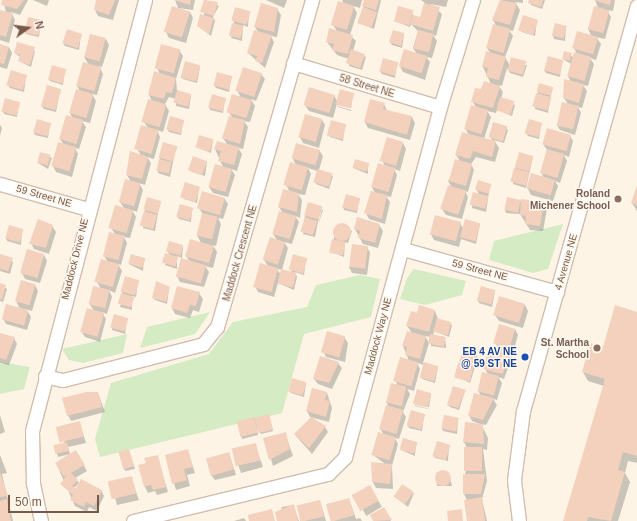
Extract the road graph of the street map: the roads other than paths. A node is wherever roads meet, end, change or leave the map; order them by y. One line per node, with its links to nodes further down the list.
1 (145, 0): 8 (street, Maddock Drive NE)
2 (312, 0): 5 (street, Maddock Crescent NE)
3 (473, 0): 6 (street, Maddock Way NE)
4 (637, 6): 10 (street, 4 Avenue NE)
5 (294, 63): 6 (street, 58 Street NE); 11 (street, Maddock Crescent NE)
6 (440, 107): 9 (street, Maddock Way NE)
7 (0, 184): 8 (street, 59 Street NE)
8 (88, 209): 11 (street, Maddock Drive NE)
9 (403, 249): 10 (street, 59 Street NE); 13 (street, Maddock Way NE)
10 (557, 292): 14 (street, 4 Avenue NE)
11 (45, 376): 12 (street, Maddock Drive NE)
12 (41, 521)
13 (133, 521)
14 (519, 521)

